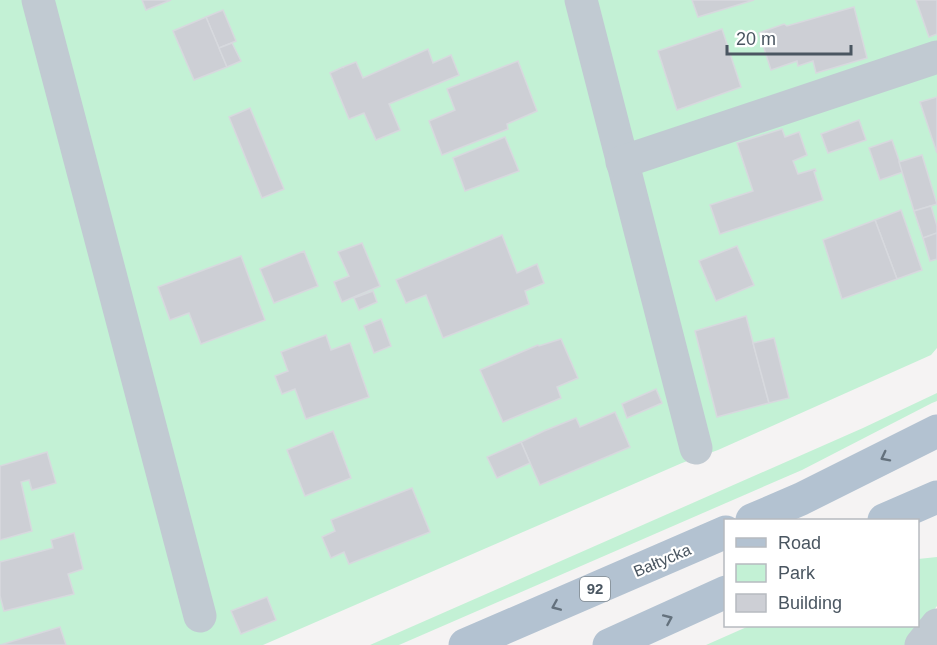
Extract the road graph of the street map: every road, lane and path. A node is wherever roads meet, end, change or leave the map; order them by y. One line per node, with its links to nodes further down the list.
1 (38, 0): 12 (street)
2 (581, 0): 4 (street)
3 (937, 57): 4 (street)
4 (622, 162): 6 (street)
5 (937, 431): 8 (main road, one-way to 8)
6 (696, 448)
7 (937, 496): 9 (main road)
8 (754, 519)
9 (886, 519)
10 (724, 533): 14 (main road, Bałtycka / 92, one-way to 14)
11 (724, 593): 15 (main road, one-way to 11)
12 (200, 616)
13 (937, 625): 16 (street)
14 (465, 645)
15 (609, 645)
16 (921, 645)

